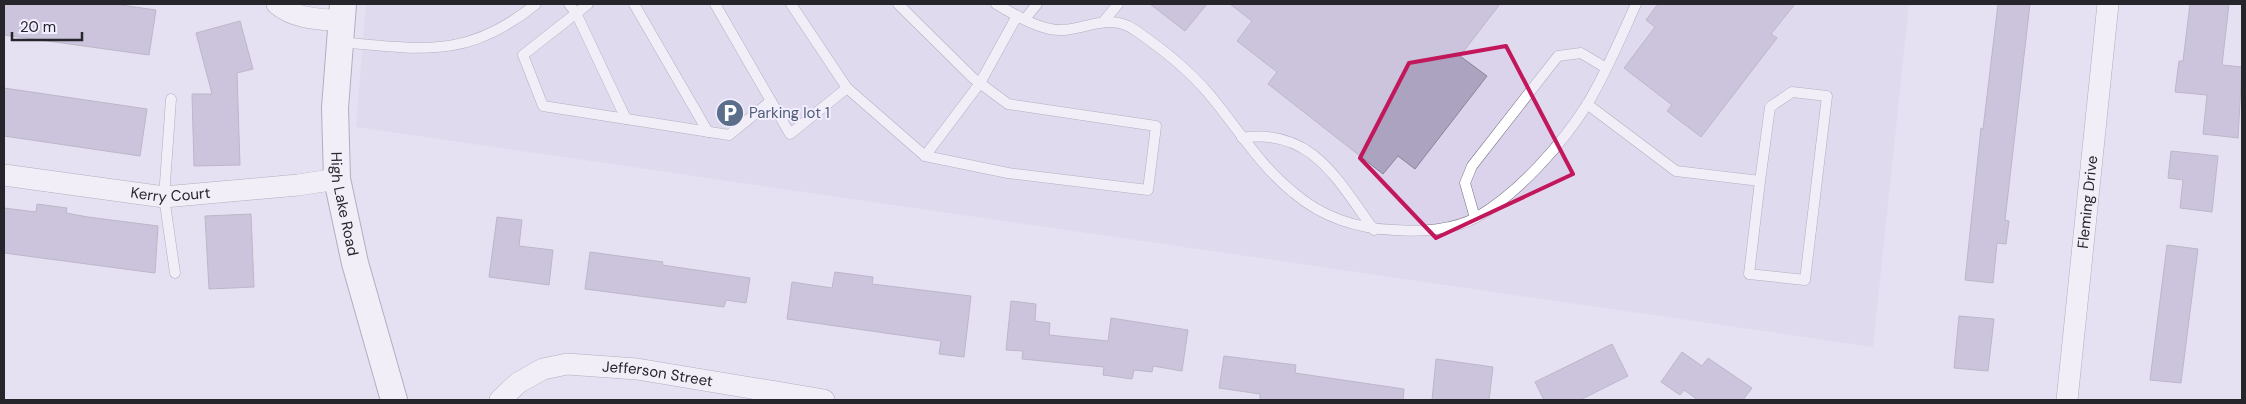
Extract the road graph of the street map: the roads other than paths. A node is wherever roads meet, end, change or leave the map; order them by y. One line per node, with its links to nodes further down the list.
1 (277, 4): 17 (street)
2 (536, 4): 17 (lane)
3 (569, 4): 14 (lane)
4 (588, 4): 14 (lane)
5 (634, 4): 25 (lane)
6 (715, 4): 22 (lane)
7 (791, 4): 20 (lane)
8 (898, 4): 19 (lane)
9 (996, 4): 15 (lane)
10 (1037, 4): 15 (lane)
11 (1118, 4): 16 (lane)
12 (1636, 4): 18 (lane)
13 (2108, 4): 38 (street, Fleming Drive)
14 (576, 13): 24 (lane); 24 (lane)
15 (1021, 17): 16 (lane); 19 (lane)
16 (1104, 20): 26 (lane)
17 (341, 22): 29 (street, High Lake Road)
18 (1606, 68): 23 (lane); 32 (lane)
19 (980, 83): 27 (lane); 27 (lane)
20 (847, 88): 22 (lane); 27 (lane)
21 (170, 99): 31 (lane)
22 (771, 101): 25 (lane)
23 (1587, 104): 30 (lane); 32 (lane)
24 (626, 119): 25 (lane)
25 (708, 132)
26 (1242, 138): 33 (lane); 33 (lane)
27 (925, 156)
28 (4, 175): 31 (street, Kerry Court)
29 (337, 179): 31 (street, Kerry Court); 35 (street, High Lake Road)
30 (1760, 181): 30 (lane)
31 (164, 197): 34 (lane)
32 (1476, 218): 33 (lane)
33 (1374, 230)
34 (176, 273)
35 (394, 400)
36 (500, 400): 37 (street, Jefferson Street)
37 (824, 400)
38 (2067, 400)

